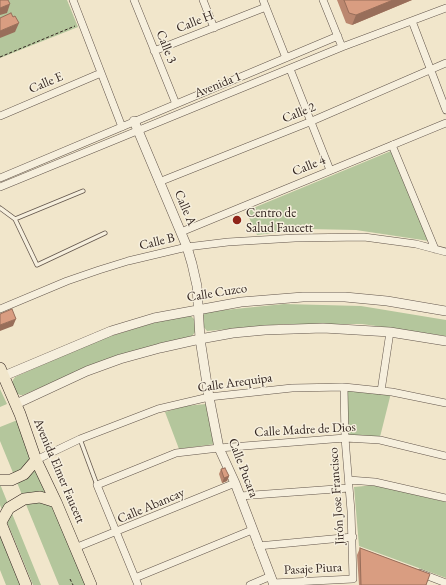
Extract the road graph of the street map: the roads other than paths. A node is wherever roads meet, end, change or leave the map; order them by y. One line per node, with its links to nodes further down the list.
1 (73, 0): 17 (street)
2 (134, 0): 12 (street, Calle 3)
3 (203, 0): 9 (street)
4 (263, 0): 6 (street)
5 (323, 0): 10 (street)
6 (266, 8): 9 (street, Calle H); 13 (street)
7 (446, 8): 8 (street, Avenida 1)
8 (412, 21): 11 (street, Avenida 1); 16 (street)
9 (214, 28): 12 (street, Calle H)
10 (338, 36): 11 (street); 13 (street, Avenida 1)
11 (342, 47): 15 (street, Avenida 1)
12 (154, 51): 18 (street, Calle 3)
13 (286, 58): 18 (street, Avenida 1)
14 (446, 63): 16 (street, Calle 2)
15 (290, 68): 22 (street); 25 (street, Avenida 1)
16 (430, 69): 19 (street); 22 (street, Calle 2)
17 (101, 73): 20 (street, Calle E); 24 (street)
18 (176, 104): 21 (street, Avenida 1)
19 (446, 110)
20 (0, 116)
21 (134, 121): 24 (street, Avenida 1); 25 (street, Calle A)
22 (312, 121): 27 (street); 29 (street, Calle 2)
23 (446, 123): 26 (street, Calle 4)
24 (122, 127): 28 (street, Avenida 1)
25 (138, 131): 29 (street, Calle A); 30 (street, Avenida 1)
26 (392, 145): 27 (street, Calle 4); 37 (street)
27 (330, 170): 35 (street, Calle 4)
28 (0, 178)
29 (160, 182): 35 (street, Calle A)
30 (0, 187)
31 (82, 191): 33 (lane)
32 (0, 208): 33 (lane)
33 (15, 218): 34 (lane)
34 (105, 232)
35 (181, 232): 36 (street, Calle A)
36 (187, 247): 37 (street, Calle B); 39 (street, Calle B); 40 (street, Calle A)
37 (435, 249): 38 (street, Calle B)
38 (446, 252)
39 (0, 309)
40 (199, 309): 41 (street, Calle Cuzco); 43 (street, Calle Pucara); 45 (street, Calle Cuzco)
41 (446, 311)
42 (390, 332): 43 (street); 44 (street); 47 (street)
43 (200, 339): 48 (street, Calle Pucara); 50 (street)
44 (446, 341)
45 (2, 372): 50 (highway, Avenida Elmer Faucett)
46 (344, 388): 47 (street, Calle Arequipa); 48 (street, Calle Arequipa); 51 (street, Jirón Jose Francisco)
47 (381, 391): 49 (street, Calle Arequipa)
48 (209, 397): 52 (street, Calle Arequipa); 53 (street, Calle Pucara)
49 (446, 402)
50 (16, 404): 55 (highway, Avenida Elmer Faucett)
51 (345, 438): 53 (street, Calle Madre de Dios); 54 (street, Calle Madre de Dios); 57 (street, Jirón Jose Francisco)
52 (80, 439): 55 (street, Calle Arequipa); 59 (lane)
53 (219, 448): 58 (street, Calle Pucara); 59 (street, Calle Madre de Dios)
54 (446, 456)
55 (36, 460): 56 (highway); 63 (highway, Avenida Elmer Faucett)
56 (0, 480)
57 (349, 480): 60 (street, Jirón Jose Francisco); 62 (street)
58 (235, 484): 61 (street, Calle Pucara); 66 (street, Calle Abancay)
59 (97, 485): 66 (street)
60 (349, 488): 61 (street); 67 (street, Jirón Jose Francisco)
61 (240, 496): 65 (street, Calle Pucara)
62 (446, 498)
63 (56, 502): 64 (highway); 69 (highway, Avenida Elmer Faucett)
64 (0, 522): 75 (highway)
65 (252, 530): 68 (street, Calle Pucara); 73 (street)
66 (117, 532): 69 (street, Calle Abancay); 73 (street)
67 (353, 538): 68 (street); 71 (street, Jirón Jose Francisco)
68 (258, 546): 72 (street, Calle Pucara)
69 (75, 548): 76 (highway, Avenida Elmer Faucett)
70 (413, 570): 74 (street)
71 (353, 579): 72 (street, Pasaje Piura)
72 (273, 581): 77 (street)
73 (137, 582)
74 (446, 583)
75 (26, 585)
76 (91, 585)
77 (250, 585)

